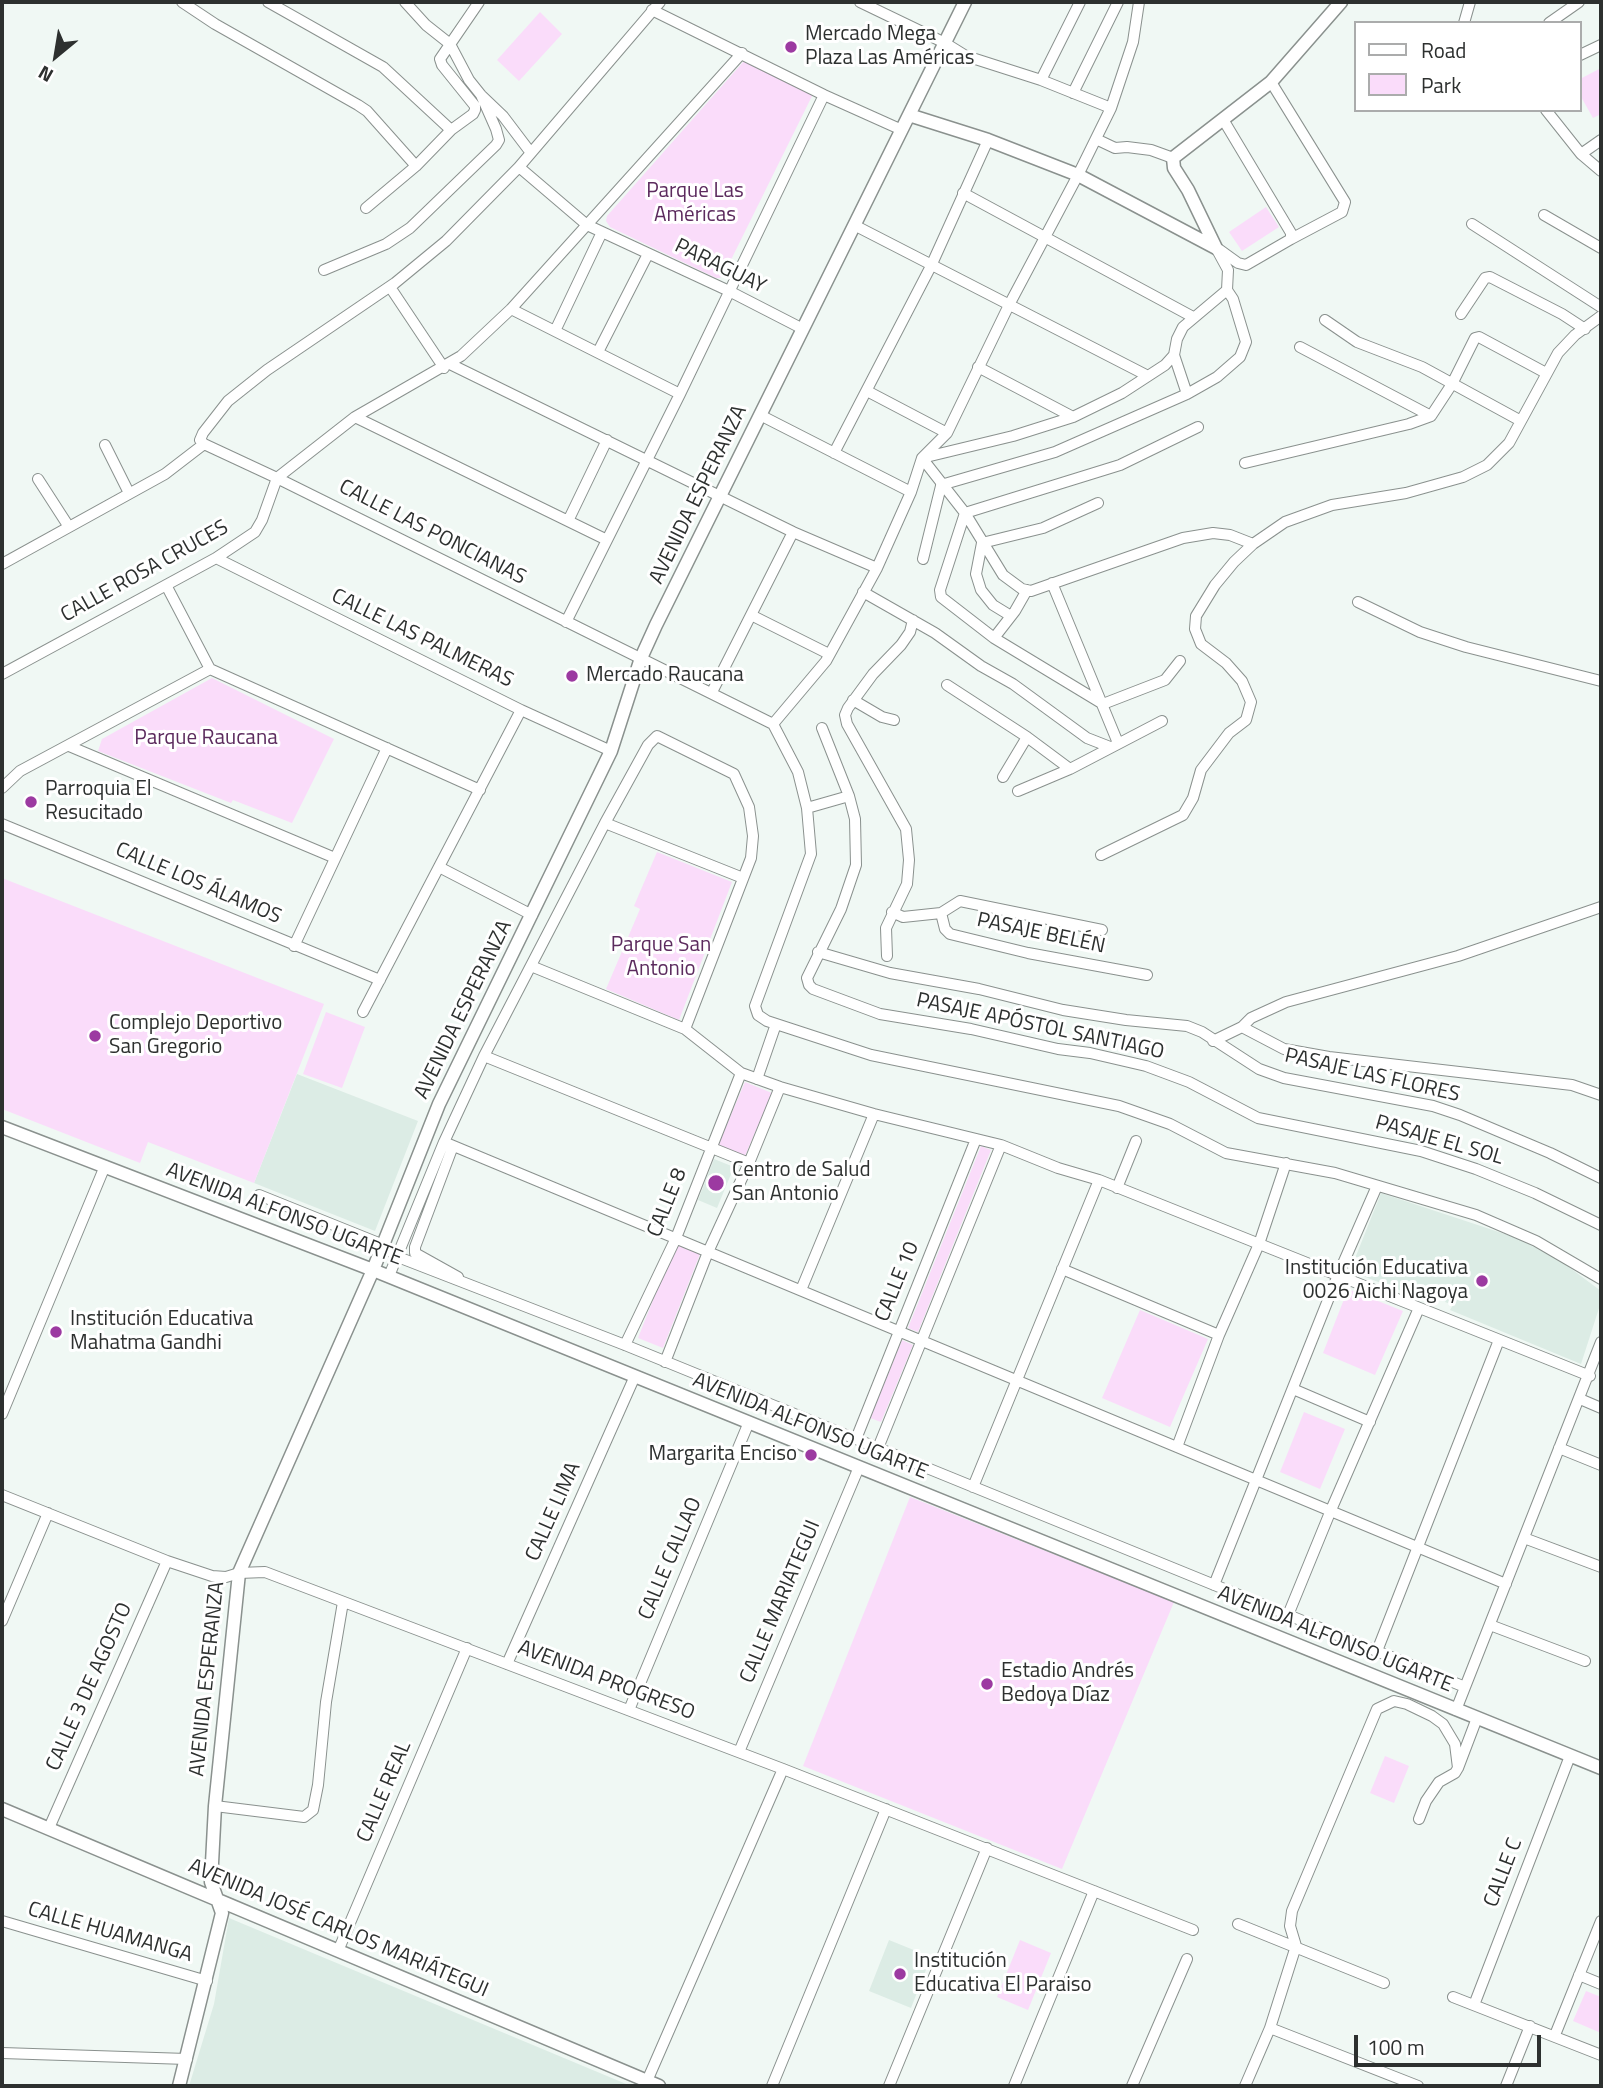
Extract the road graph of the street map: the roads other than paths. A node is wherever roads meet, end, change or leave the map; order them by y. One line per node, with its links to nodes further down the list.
1 (183, 2): 39 (street)
2 (268, 2): 31 (street)
3 (405, 2): 18 (street)
4 (479, 2): 18 (street)
5 (860, 2): 13 (street)
6 (965, 2): 17 (street, AVENIDA ESPERANZA)
7 (1080, 2): 22 (street)
8 (1118, 2): 24 (street)
9 (1139, 2): 27 (street)
10 (1341, 2): 23 (street)
11 (1471, 2): 15 (street)
12 (1579, 2): 16 (street)
13 (873, 4): 17 (street)
14 (656, 6): 20 (street); 36 (street)
15 (1465, 21)
16 (1552, 21)
17 (945, 43): 22 (street); 29 (street, AVENIDA ESPERANZA)
18 (450, 44): 25 (street); 31 (street)
19 (1601, 45): 21 (street)
20 (743, 53): 26 (street); 48 (street)
21 (1582, 54)
22 (1041, 80): 24 (street)
23 (1271, 82): 30 (street); 51 (street)
24 (1073, 93): 27 (street)
25 (481, 95): 36 (street); 56 (street)
26 (824, 95): 32 (street); 59 (street)
27 (1111, 108): 33 (street)
28 (1548, 112): 37 (street)
29 (909, 115): 32 (street, AVENIDA ESPERANZA); 34 (street)
30 (1224, 121): 38 (street); 51 (street)
31 (451, 130): 39 (street)
32 (902, 130): 47 (street, AVENIDA ESPERANZA)
33 (1096, 139): 38 (street); 42 (street)
34 (988, 140): 42 (street); 43 (street)
35 (1601, 140): 37 (street)
36 (531, 153): 40 (street)
37 (1581, 154): 41 (street)
38 (1173, 158): 52 (street)
39 (416, 166): 44 (street)
40 (519, 167): 48 (street, PARAGUAY); 57 (street)
41 (1601, 171)
42 (1078, 175): 50 (street); 52 (street)
43 (963, 193): 50 (street); 55 (street)
44 (366, 208)
45 (1544, 215): 53 (street)
46 (1472, 224): 61 (street)
47 (854, 225): 55 (street); 67 (street, AVENIDA ESPERANZA)
48 (587, 226): 49 (street, PARAGUAY); 62 (street)
49 (602, 232): 54 (street, PARAGUAY); 69 (street)
50 (1044, 237): 60 (street); 65 (street)
51 (1291, 239): 52 (street)
52 (1216, 248): 58 (street)
53 (1601, 248)
54 (648, 254): 59 (street, PARAGUAY); 71 (street)
55 (931, 266): 60 (street); 78 (street)
56 (324, 270)
57 (390, 287): 73 (street); 89 (street)
58 (1227, 290): 65 (street); 80 (street)
59 (729, 291): 67 (street, PARAGUAY); 79 (street)
60 (1009, 305): 74 (street); 76 (street)
61 (1601, 307)
62 (511, 309): 69 (street); 73 (street)
63 (1461, 314): 68 (street)
64 (1601, 316): 68 (street)
65 (1193, 317): 72 (street)
66 (1325, 320): 77 (street)
67 (803, 329): 81 (street, AVENIDA ESPERANZA)
68 (1585, 329): 75 (street)
69 (555, 331): 71 (street)
70 (1300, 347): 82 (street)
71 (598, 352): 79 (street)
72 (1174, 355): 76 (street); 80 (street)
73 (447, 366): 83 (street); 88 (street)
74 (978, 367): 84 (street); 87 (street)
75 (1546, 373): 77 (street); 85 (street)
76 (1148, 376): 84 (street)
77 (1452, 384): 82 (street); 85 (street)
78 (867, 391): 87 (street); 91 (street)
79 (680, 394): 93 (street)
80 (1187, 394): 97 (street)
81 (760, 415): 91 (street); 100 (street, AVENIDA ESPERANZA)
82 (1431, 416): 94 (street)
83 (355, 417): 95 (street); 103 (street)
84 (1073, 417): 92 (street)
85 (1521, 421): 108 (street)
86 (1198, 427): 102 (street)
87 (947, 433): 92 (street)
88 (607, 440): 93 (street); 103 (street)
89 (204, 444): 95 (street, CALLE LAS PONCIANAS); 99 (street)
90 (105, 445): 99 (street)
91 (834, 453): 98 (street)
92 (922, 458): 97 (street); 98 (street)
93 (646, 460): 100 (street); 106 (street)
94 (1245, 463)
95 (277, 478): 109 (street, CALLE ROSA CRUCES); 121 (street, CALLE LAS PONCIANAS)
96 (38, 479): 104 (street)
97 (941, 485): 102 (street); 110 (street)
98 (911, 492): 112 (street)
99 (130, 493): 104 (street)
100 (720, 495): 105 (street); 124 (street, AVENIDA ESPERANZA)
101 (1098, 503): 107 (street)
102 (965, 513): 107 (street); 122 (street)
103 (568, 521): 106 (street)
104 (69, 527): 111 (street)
105 (793, 532): 112 (street); 118 (street)
106 (607, 540): 121 (street)
107 (982, 543): 115 (street); 119 (street)
108 (1253, 544): 113 (street); 152 (street)
109 (216, 558): 114 (street, CALLE ROSA CRUCES); 133 (street, CALLE LAS PALMERAS)
110 (923, 558)
111 (2, 564)
112 (877, 569): 116 (street)
113 (1052, 583): 115 (street); 132 (street)
114 (166, 584): 126 (street); 127 (street, CALLE ROSA CRUCES)
115 (1027, 590): 119 (street)
116 (863, 592): 120 (street); 123 (street)
117 (1358, 602): 128 (street)
118 (751, 615): 123 (street); 130 (street)
119 (1011, 615): 122 (street)
120 (913, 620): 131 (street); 139 (street)
121 (566, 622): 124 (street, CALLE LAS PONCIANAS)
122 (994, 638): 132 (street)
123 (830, 654): 136 (street)
124 (641, 659): 130 (street, CALLE LAS PONCIANAS); 142 (street, AVENIDA ESPERANZA)
125 (1180, 661): 132 (street)
126 (210, 669): 140 (street); 141 (street)
127 (2, 674)
128 (1601, 681)
129 (947, 685): 138 (street)
130 (712, 692): 136 (street, CALLE LAS PONCIANAS)
131 (853, 700): 134 (street); 157 (street)
132 (1103, 704): 139 (street)
133 (522, 710): 142 (street, CALLE LAS PALMERAS); 146 (street)
134 (894, 720)
135 (1162, 721): 139 (street)
136 (773, 724): 149 (street)
137 (822, 728): 148 (street)
138 (1027, 737): 143 (street); 144 (street)
139 (1114, 745): 143 (street)
140 (69, 746): 145 (street); 153 (street)
141 (387, 748): 146 (street); 153 (street)
142 (611, 751): 159 (street, AVENIDA ESPERANZA)
143 (1070, 769): 147 (street)
144 (1003, 777)
145 (2, 788)
146 (480, 790): 154 (street)
147 (1018, 791)
148 (849, 796): 149 (street); 162 (street)
149 (807, 808): 168 (street)
150 (605, 823): 155 (street); 155 (street); 164 (street)
151 (2, 824): 161 (street, CALLE LOS ÁLAMOS)
152 (1101, 855)
153 (335, 858): 161 (street)
154 (439, 867): 159 (street); 166 (street)
155 (743, 878): 170 (street)
156 (1601, 907): 169 (street)
157 (892, 912): 158 (street); 163 (street)
158 (941, 913): 160 (street); 165 (street, PASAJE BELÉN)
159 (532, 915): 195 (street, AVENIDA ESPERANZA)
160 (1102, 930)
161 (295, 946): 166 (street, CALLE LOS ÁLAMOS)
162 (818, 952): 171 (street, PASAJE LAS FLORES); 178 (street, PASAJE APÓSTOL SANTIAGO)
163 (887, 956)
164 (531, 966): 170 (street); 172 (street)
165 (1147, 975)
166 (380, 980): 167 (street)
167 (363, 1012)
168 (776, 1024): 174 (street); 186 (street)
169 (1242, 1027): 171 (street); 176 (street)
170 (685, 1029): 173 (street)
171 (1213, 1041): 188 (street, PASAJE LAS FLORES)
172 (484, 1056): 182 (street); 184 (street)
173 (741, 1073): 174 (street); 184 (street, CALLE 8)
174 (757, 1079): 175 (street)
175 (780, 1087): 177 (street); 185 (street)
176 (1601, 1096)
177 (874, 1114): 180 (street); 205 (street)
178 (1258, 1118): 193 (street, PASAJE EL SOL)
179 (2, 1128): 187 (street, AVENIDA ALFONSO UGARTE)
180 (976, 1139): 183 (street); 207 (street, CALLE 10)
181 (1136, 1141): 191 (street)
182 (448, 1144): 194 (street); 198 (street); 204 (street)
183 (1000, 1145): 189 (street); 210 (street)
184 (711, 1149): 185 (street); 194 (street, CALLE 8)
185 (749, 1163): 197 (street)
186 (1286, 1163): 190 (street); 196 (street)
187 (105, 1166): 200 (street, AVENIDA ALFONSO UGARTE); 220 (street)
188 (1601, 1178)
189 (1099, 1180): 191 (street); 199 (street)
190 (1377, 1186): 201 (street); 203 (street)
191 (1117, 1188): 196 (street)
192 (260, 1195): 195 (street, AVENIDA ALFONSO UGARTE)
193 (1601, 1225)
194 (676, 1238): 197 (street); 212 (street, CALLE 8)
195 (382, 1244): 198 (street, AVENIDA ALFONSO UGARTE); 200 (street, AVENIDA ESPERANZA)
196 (1259, 1244): 201 (street); 208 (street)
197 (709, 1252): 205 (street); 213 (street)
198 (398, 1257): 202 (street); 204 (street, AVENIDA ALFONSO UGARTE)
199 (1062, 1269): 208 (street); 216 (street)
200 (373, 1270): 202 (street, AVENIDA ALFONSO UGARTE); 238 (street, AVENIDA ESPERANZA)
201 (1338, 1275): 206 (street); 217 (street)
202 (388, 1276): 214 (street, AVENIDA ALFONSO UGARTE)
203 (1601, 1279)
204 (470, 1285): 212 (street, AVENIDA ALFONSO UGARTE)
205 (801, 1290): 207 (street)
206 (1419, 1308): 209 (street); 222 (street)
207 (899, 1331): 210 (street); 223 (street, CALLE 10)
208 (1219, 1335): 224 (street)
209 (1499, 1340): 215 (street); 235 (street)
210 (921, 1341): 216 (street); 225 (street)
211 (1601, 1342): 215 (street)
212 (625, 1345): 213 (street, AVENIDA ALFONSO UGARTE)
213 (665, 1362): 223 (street, AVENIDA ALFONSO UGARTE)
214 (635, 1376): 221 (street, AVENIDA ALFONSO UGARTE); 248 (street, CALLE LIMA)
215 (1590, 1376): 218 (street)
216 (1017, 1381): 224 (street); 230 (street)
217 (1293, 1389): 222 (street); 229 (street)
218 (1580, 1399): 219 (street); 226 (street)
219 (1601, 1408)
220 (2, 1414)
221 (749, 1422): 228 (street, AVENIDA ALFONSO UGARTE); 250 (street, CALLE CALLAO)
222 (1370, 1422): 232 (street)
223 (856, 1439): 225 (street, AVENIDA ALFONSO UGARTE)
224 (1177, 1447): 229 (street)
225 (878, 1448): 230 (street, AVENIDA ALFONSO UGARTE)
226 (1559, 1448): 227 (street); 234 (street)
227 (1601, 1465)
228 (859, 1467): 251 (street, AVENIDA ALFONSO UGARTE); 253 (street, CALLE MARIATEGUI)
229 (1257, 1480): 232 (street); 240 (street)
230 (973, 1487): 240 (street, AVENIDA ALFONSO UGARTE)
231 (2, 1494): 233 (street, AVENIDA PROGRESO)
232 (1331, 1510): 235 (street); 242 (street)
233 (48, 1513): 236 (street, AVENIDA PROGRESO); 243 (street)
234 (1524, 1538): 237 (street); 239 (street)
235 (1418, 1548): 239 (street); 246 (street)
236 (167, 1561): 238 (street, AVENIDA PROGRESO); 262 (street, CALLE 3 DE AGOSTO)
237 (1601, 1567)
238 (239, 1573): 241 (street, AVENIDA PROGRESO); 258 (street, AVENIDA ESPERANZA)
239 (1506, 1584): 244 (street)
240 (1214, 1585): 242 (street, AVENIDA ALFONSO UGARTE)
241 (343, 1602): 245 (street, AVENIDA PROGRESO); 258 (street)
242 (1288, 1615): 246 (street, AVENIDA ALFONSO UGARTE)
243 (2, 1621)
244 (1490, 1625): 247 (street); 249 (street)
245 (467, 1648): 248 (street, AVENIDA PROGRESO); 271 (street, CALLE REAL)
246 (1377, 1651): 249 (street, AVENIDA ALFONSO UGARTE)
247 (1585, 1661)
248 (508, 1664): 250 (street, AVENIDA PROGRESO)
249 (1465, 1687): 251 (street)
250 (629, 1710): 253 (street, AVENIDA PROGRESO)
251 (1455, 1710): 252 (street, AVENIDA ALFONSO UGARTE)
252 (1477, 1718): 254 (street, AVENIDA ALFONSO UGARTE); 255 (street)
253 (739, 1752): 257 (street, AVENIDA PROGRESO)
254 (1570, 1756): 256 (street, AVENIDA ALFONSO UGARTE); 278 (street, CALLE C)
255 (1458, 1768): 261 (street); 270 (street)
256 (1601, 1768)
257 (783, 1769): 260 (street, AVENIDA PROGRESO); 285 (street)
258 (215, 1807): 265 (street, AVENIDA ESPERANZA)
259 (2, 1808): 262 (street, AVENIDA JOSÉ CARLOS MARIÁTEGUI)
260 (886, 1809): 263 (street, AVENIDA PROGRESO); 287 (street)
261 (1419, 1819)
262 (49, 1828): 265 (street, AVENIDA JOSÉ CARLOS MARIÁTEGUI)
263 (987, 1849): 264 (street, AVENIDA PROGRESO); 288 (street)
264 (1094, 1891): 269 (street, AVENIDA PROGRESO); 289 (street)
265 (216, 1897): 271 (street, AVENIDA JOSÉ CARLOS MARIÁTEGUI); 274 (street, AVENIDA ESPERANZA)
266 (1601, 1921): 273 (street)
267 (2, 1922): 274 (street, CALLE HUAMANGA)
268 (1238, 1924): 270 (street)
269 (1193, 1930)
270 (1296, 1946): 275 (street); 280 (street)
271 (338, 1951): 285 (street, AVENIDA JOSÉ CARLOS MARIÁTEGUI)
272 (1187, 1959): 290 (street)
273 (1579, 1975): 276 (street); 281 (street)
274 (206, 1981): 284 (street, AVENIDA ESPERANZA)
275 (1384, 1983)
276 (1601, 1984)
277 (1453, 1997): 278 (street)
278 (1474, 2005): 279 (street)
279 (1530, 2026): 281 (street); 293 (street)
280 (1270, 2028): 291 (street); 292 (street)
281 (1555, 2035): 283 (street)
282 (2, 2053): 284 (street)
283 (1601, 2055)
284 (187, 2059): 286 (street, AVENIDA ESPERANZA)
285 (653, 2084)
286 (179, 2086)
287 (772, 2086)
288 (889, 2086)
289 (1014, 2086)
290 (1132, 2086)
291 (1245, 2086)
292 (1418, 2086)
293 (1506, 2086)

